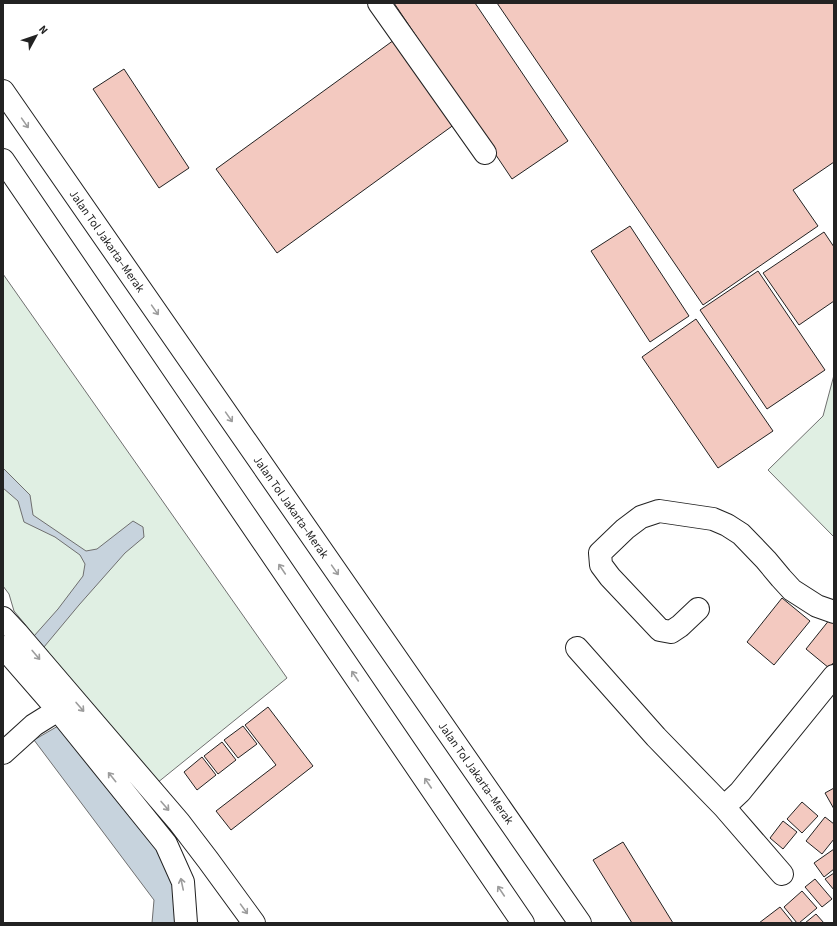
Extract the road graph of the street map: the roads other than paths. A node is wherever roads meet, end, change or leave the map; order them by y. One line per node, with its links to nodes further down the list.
1 (379, 3): 3 (main road)
2 (3, 91): 18 (main road, Jalan Tol Jakarta–Merak, one-way to 18)
3 (485, 153)
4 (3, 160): 17 (main road, one-way to 4)
5 (698, 609): 6 (main road)
6 (834, 612)
7 (7, 636): 10 (main road)
8 (577, 648): 13 (main road)
9 (834, 676): 13 (main road)
10 (48, 684): 11 (main road); 16 (main road, one-way to 16)
11 (58, 710): 12 (main road); 15 (main road, one-way to 11)
12 (7, 749)
13 (724, 807): 14 (main road)
14 (782, 874)
15 (186, 923)
16 (254, 923)
17 (523, 923)
18 (580, 923)

